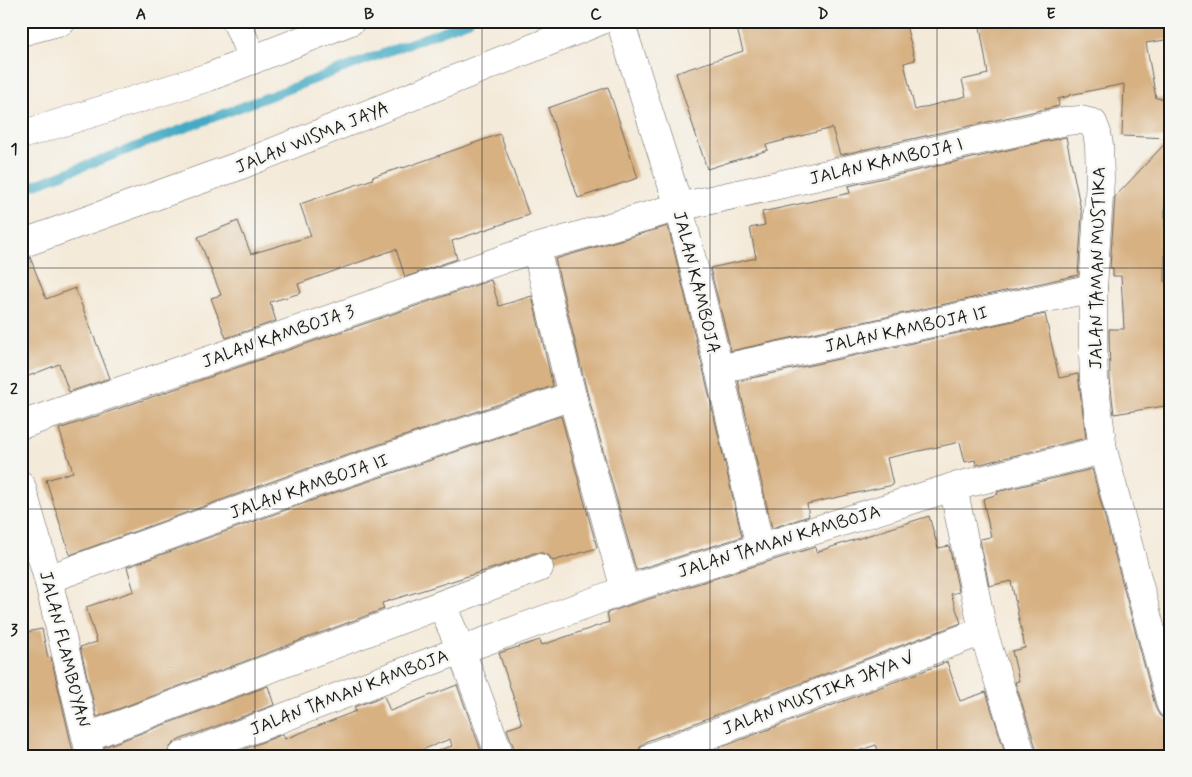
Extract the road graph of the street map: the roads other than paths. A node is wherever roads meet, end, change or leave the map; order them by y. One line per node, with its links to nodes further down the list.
1 (62, 21): 6 (street)
2 (236, 21): 7 (street)
3 (351, 21): 7 (street)
4 (600, 21): 11 (street, JALAN WISMA JAYA)
5 (620, 21): 10 (street, JALAN KAMBOJA)
6 (21, 32)
7 (253, 60): 9 (street)
8 (1093, 123): 10 (street, JALAN KAMBOJA I); 13 (street, JALAN TAMAN MUSTIKA)
9 (21, 135)
10 (680, 208): 12 (street, JALAN KAMBOJA 3); 14 (street, JALAN KAMBOJA)
11 (21, 244)
12 (536, 248): 15 (street); 16 (street, JALAN KAMBOJA 3)
13 (1093, 288): 14 (street, JALAN KAMBOJA II); 17 (street, JALAN TAMAN MUSTIKA)
14 (719, 369): 20 (street, JALAN KAMBOJA)
15 (572, 396): 22 (street, JALAN KAMBOJA II); 23 (street)
16 (21, 425)
17 (1103, 450): 19 (street, JALAN TAMAN KAMBOJA); 27 (street, JALAN TAMAN MUSTIKA)
18 (21, 486): 22 (street, JALAN FLAMBOYAN)
19 (953, 487): 20 (street, JALAN TAMAN KAMBOJA); 25 (street)
20 (760, 547): 23 (street, JALAN TAMAN KAMBOJA)
21 (539, 568): 24 (street)
22 (48, 579): 28 (street, JALAN FLAMBOYAN)
23 (625, 590): 26 (street, JALAN TAMAN KAMBOJA)
24 (442, 605): 26 (street, JALAN TAMAN KAMBOJA); 28 (street)
25 (983, 630): 31 (street, JALAN MUSTIKA JAYA V); 32 (street)
26 (460, 650): 29 (street, JALAN TAMAN KAMBOJA); 30 (street)
27 (1171, 705)
28 (89, 746)
29 (182, 756)
30 (500, 756)
31 (653, 756)
32 (1022, 756)

